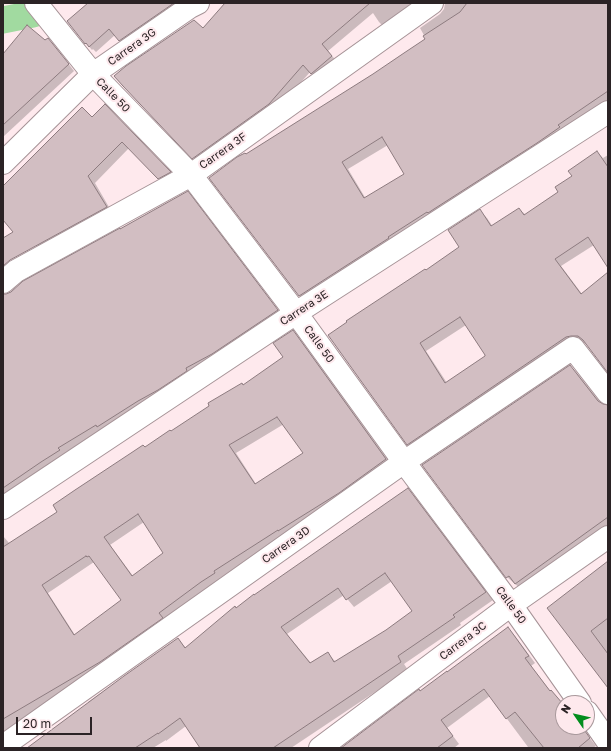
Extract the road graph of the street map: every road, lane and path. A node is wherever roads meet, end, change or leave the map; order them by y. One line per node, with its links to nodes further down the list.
1 (36, 3): 4 (street, Calle 50)
2 (198, 3): 4 (street, Carrera 3G)
3 (432, 3): 7 (street, Carrera 3F)
4 (93, 74): 6 (street, Carrera 3G); 7 (street, Calle 50)
5 (608, 112): 9 (street, Carrera 3E)
6 (3, 163)
7 (190, 175): 8 (street, Carrera 3F); 9 (street, Calle 50)
8 (3, 282)
9 (296, 312): 11 (street, Calle 50); 12 (street, Carrera 3E)
10 (608, 393): 11 (street, Carrera 3D)
11 (404, 462): 14 (street, Calle 50); 18 (street, Carrera 3D)
12 (3, 508)
13 (608, 538): 14 (street, Carrera 3C)
14 (511, 605): 15 (street, Calle 50); 19 (street, Carrera 3C)
15 (574, 695)
16 (595, 729): 17 (street)
17 (602, 743)
18 (3, 746)
19 (320, 748)

